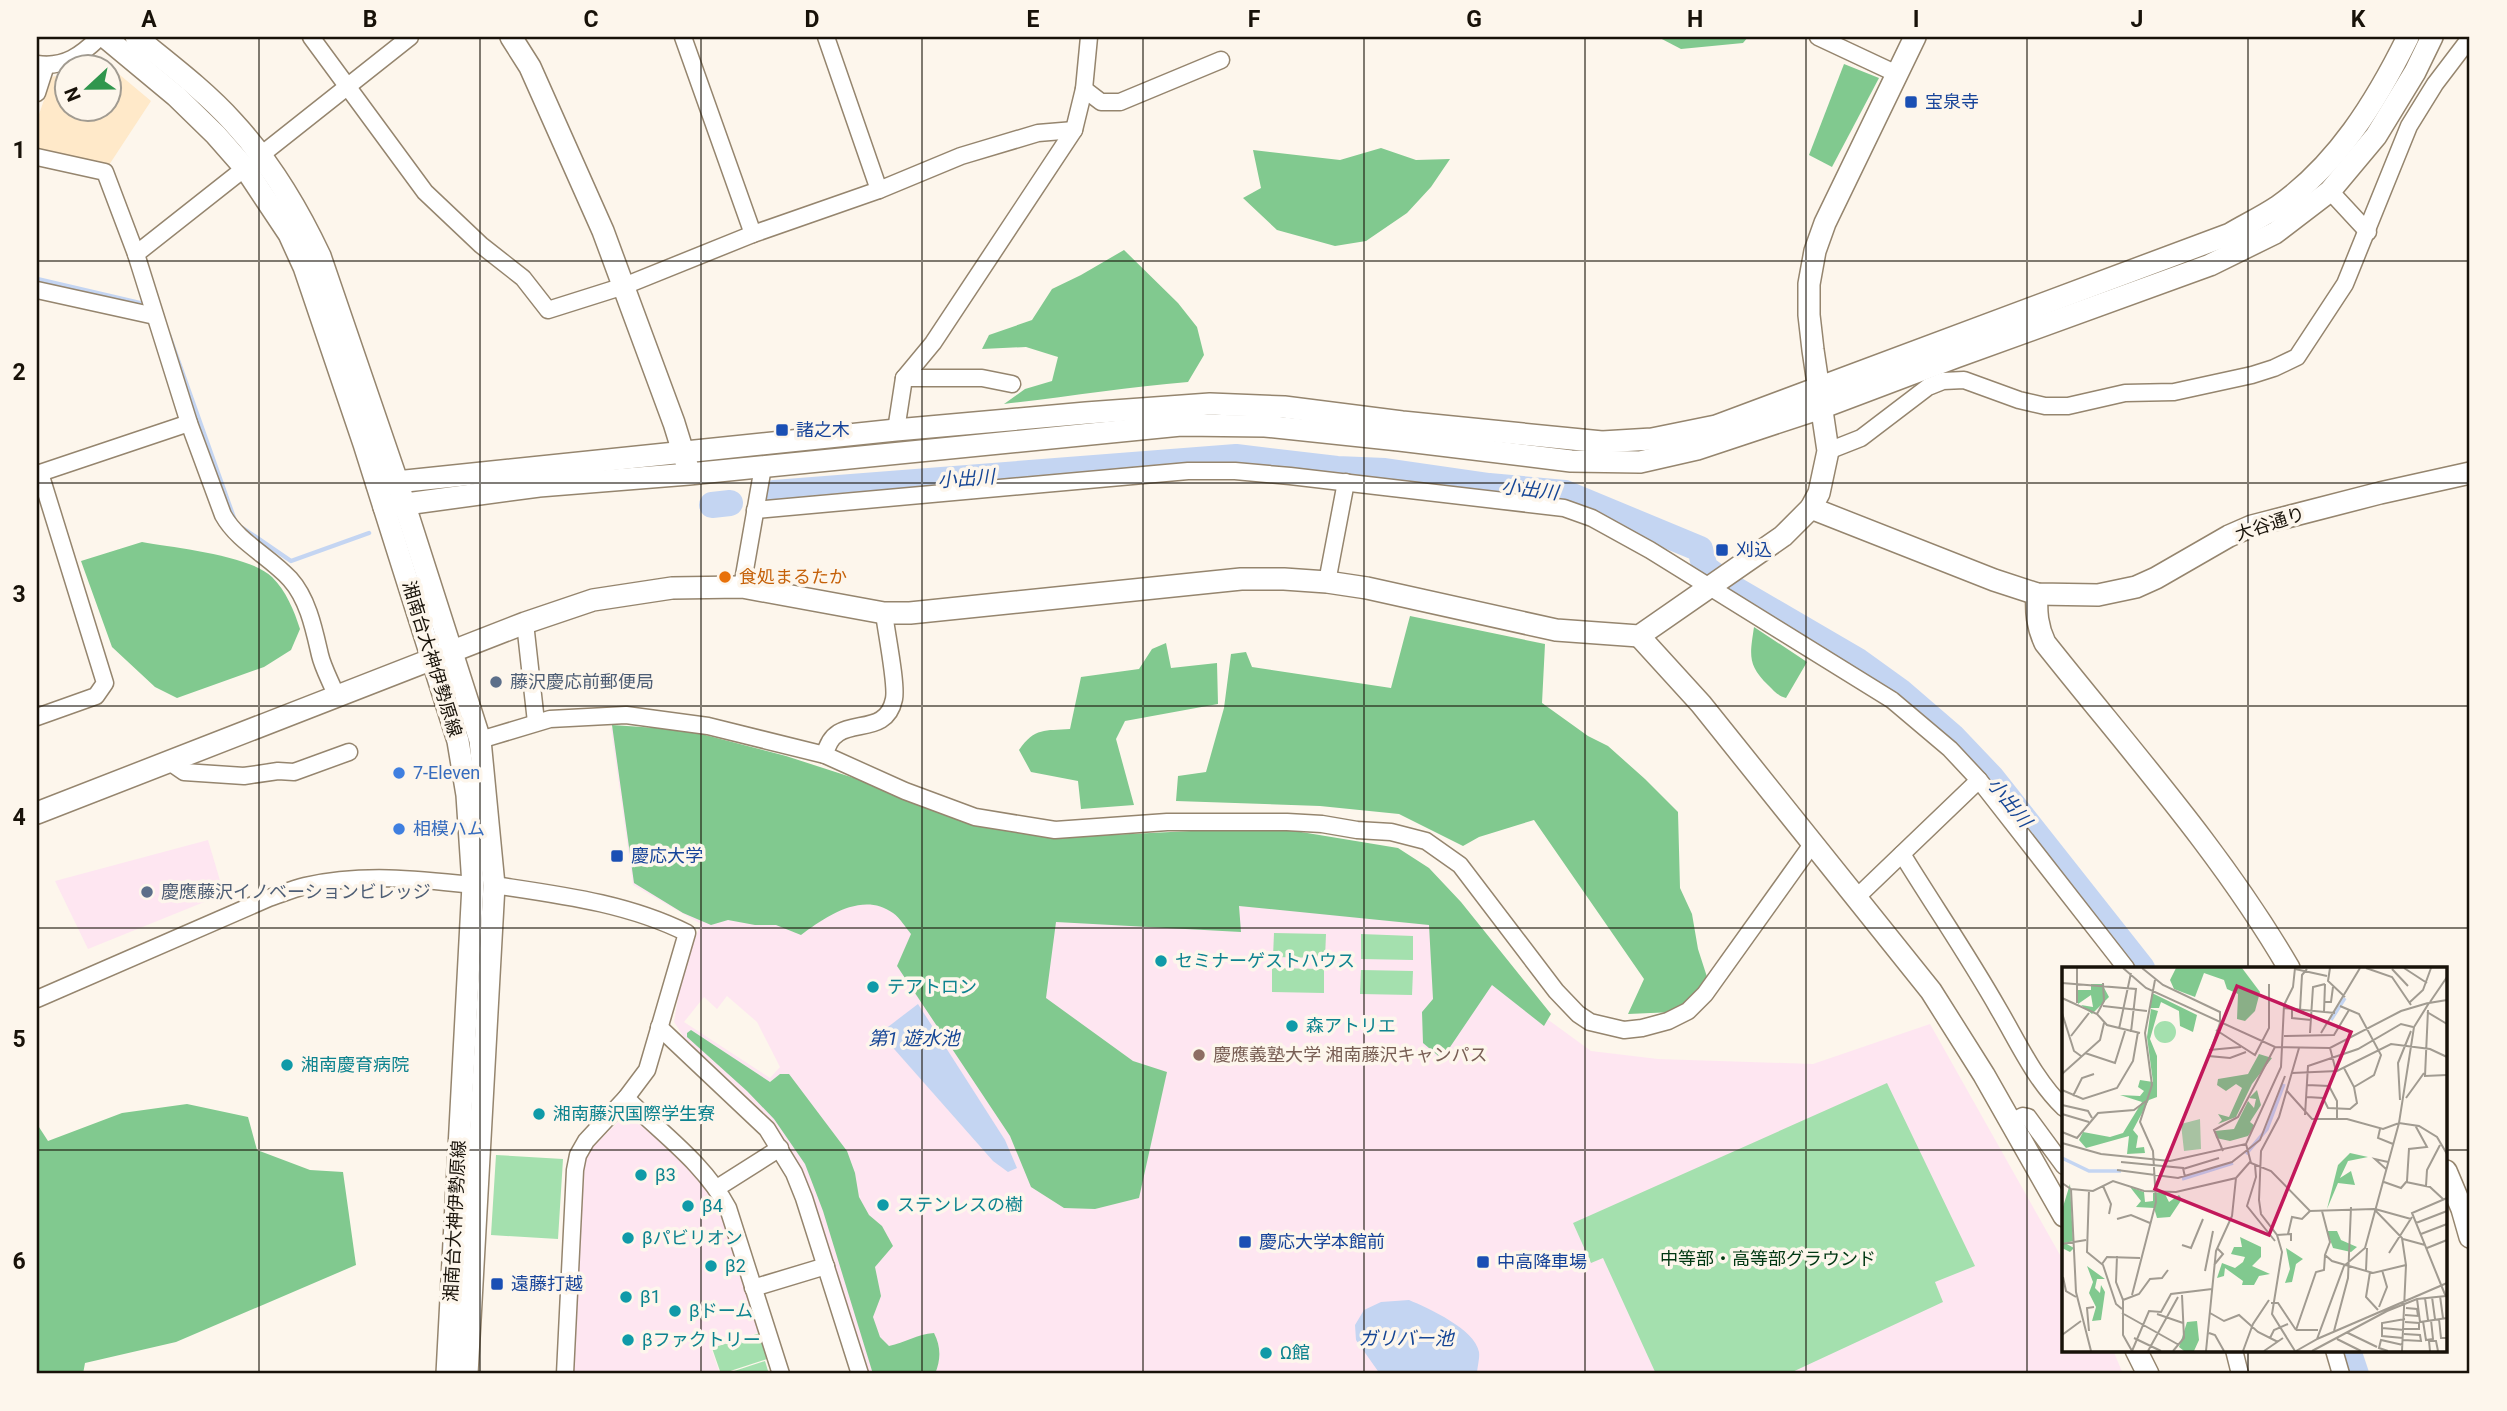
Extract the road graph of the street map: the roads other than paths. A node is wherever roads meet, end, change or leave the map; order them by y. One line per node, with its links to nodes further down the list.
1 (102, 37): 15 (street); 22 (street, 湘南台大神伊勢原線)
2 (136, 37): 22 (street, 湘南台大神伊勢原線)
3 (311, 37): 17 (street)
4 (410, 37): 17 (street)
5 (511, 37): 28 (street)
6 (683, 37): 26 (street)
7 (826, 37): 23 (street)
8 (1089, 37): 18 (street)
9 (1818, 37): 16 (street)
10 (1915, 37): 16 (street)
11 (2408, 37): 33 (street)
12 (2432, 37): 24 (street)
13 (2470, 38): 25 (street)
14 (1222, 60): 18 (street)
15 (41, 65): 19 (street)
16 (1898, 74): 33 (street)
17 (347, 87): 22 (street); 28 (street)
18 (1084, 89): 20 (street)
19 (37, 93)
20 (1074, 131): 23 (street); 31 (street)
21 (37, 157): 27 (street)
22 (253, 161): 27 (street); 42 (street, 湘南台大神伊勢原線)
23 (878, 190): 26 (street)
24 (2330, 191): 25 (street); 34 (street)
25 (2368, 232): 37 (street)
26 (753, 234): 28 (street)
27 (136, 254): 30 (street)
28 (624, 286): 38 (street)
29 (37, 290): 30 (street)
30 (155, 316): 35 (street)
31 (904, 378): 32 (street); 36 (street)
32 (1012, 384)
33 (1817, 387): 34 (street); 36 (street)
34 (1821, 408): 37 (street); 39 (street)
35 (189, 423): 41 (street); 55 (street)
36 (896, 430): 38 (street)
37 (1828, 451): 45 (street)
38 (687, 464): 39 (street); 42 (street); 44 (street)
39 (763, 467): 46 (street)
40 (2470, 473): 50 (street, 大谷通り)
41 (38, 474): 56 (street)
42 (387, 482): 44 (street, 湘南台大神伊勢原線)
43 (1346, 482): 46 (street); 47 (street); 48 (street)
44 (394, 506): 54 (street, 湘南台大神伊勢原線)
45 (1811, 508): 48 (street); 50 (street, 大谷通り)
46 (755, 510): 49 (street)
47 (1327, 582): 51 (street); 53 (street)
48 (1717, 582): 53 (street); 62 (street)
49 (742, 587): 51 (street); 52 (street)
50 (2037, 594): 69 (street)
51 (884, 613): 60 (street)
52 (525, 623): 54 (street); 57 (street)
53 (1639, 636): 64 (street)
54 (442, 656): 55 (street); 58 (street, 湘南台大神伊勢原線); 66 (street, 湘南台大神伊勢原線)
55 (336, 695): 61 (street)
56 (37, 717)
57 (536, 722): 58 (street); 60 (street)
58 (480, 740): 66 (street, 湘南台大神伊勢原線)
59 (349, 752): 61 (street)
60 (825, 755): 64 (street)
61 (168, 761): 63 (street)
62 (1979, 780): 65 (street); 68 (street)
63 (37, 813)
64 (1813, 844): 67 (street)
65 (1902, 854): 67 (street); 73 (street)
66 (484, 885): 70 (street); 71 (street); 86 (street, 湘南台大神伊勢原線); 87 (street, 湘南台大神伊勢原線)
67 (1857, 897): 74 (street)
68 (2125, 967)
69 (2288, 967)
70 (37, 999)
71 (659, 1027): 72 (street); 75 (street)
72 (626, 1098): 78 (street); 88 (street)
73 (2062, 1106)
74 (2011, 1122): 76 (street); 79 (street)
75 (780, 1147): 78 (street); 81 (street)
76 (2062, 1163)
77 (2448, 1176): 80 (street)
78 (717, 1188): 82 (street)
79 (2062, 1212)
80 (2470, 1237)
81 (826, 1266): 82 (street); 90 (street)
82 (753, 1288): 89 (street)
83 (2137, 1352): 91 (street)
84 (2234, 1352): 92 (street)
85 (2335, 1352): 93 (street)
86 (447, 1374)
87 (467, 1374)
88 (565, 1374)
89 (780, 1374)
90 (860, 1374)
91 (2148, 1374)
92 (2240, 1374)
93 (2341, 1374)

